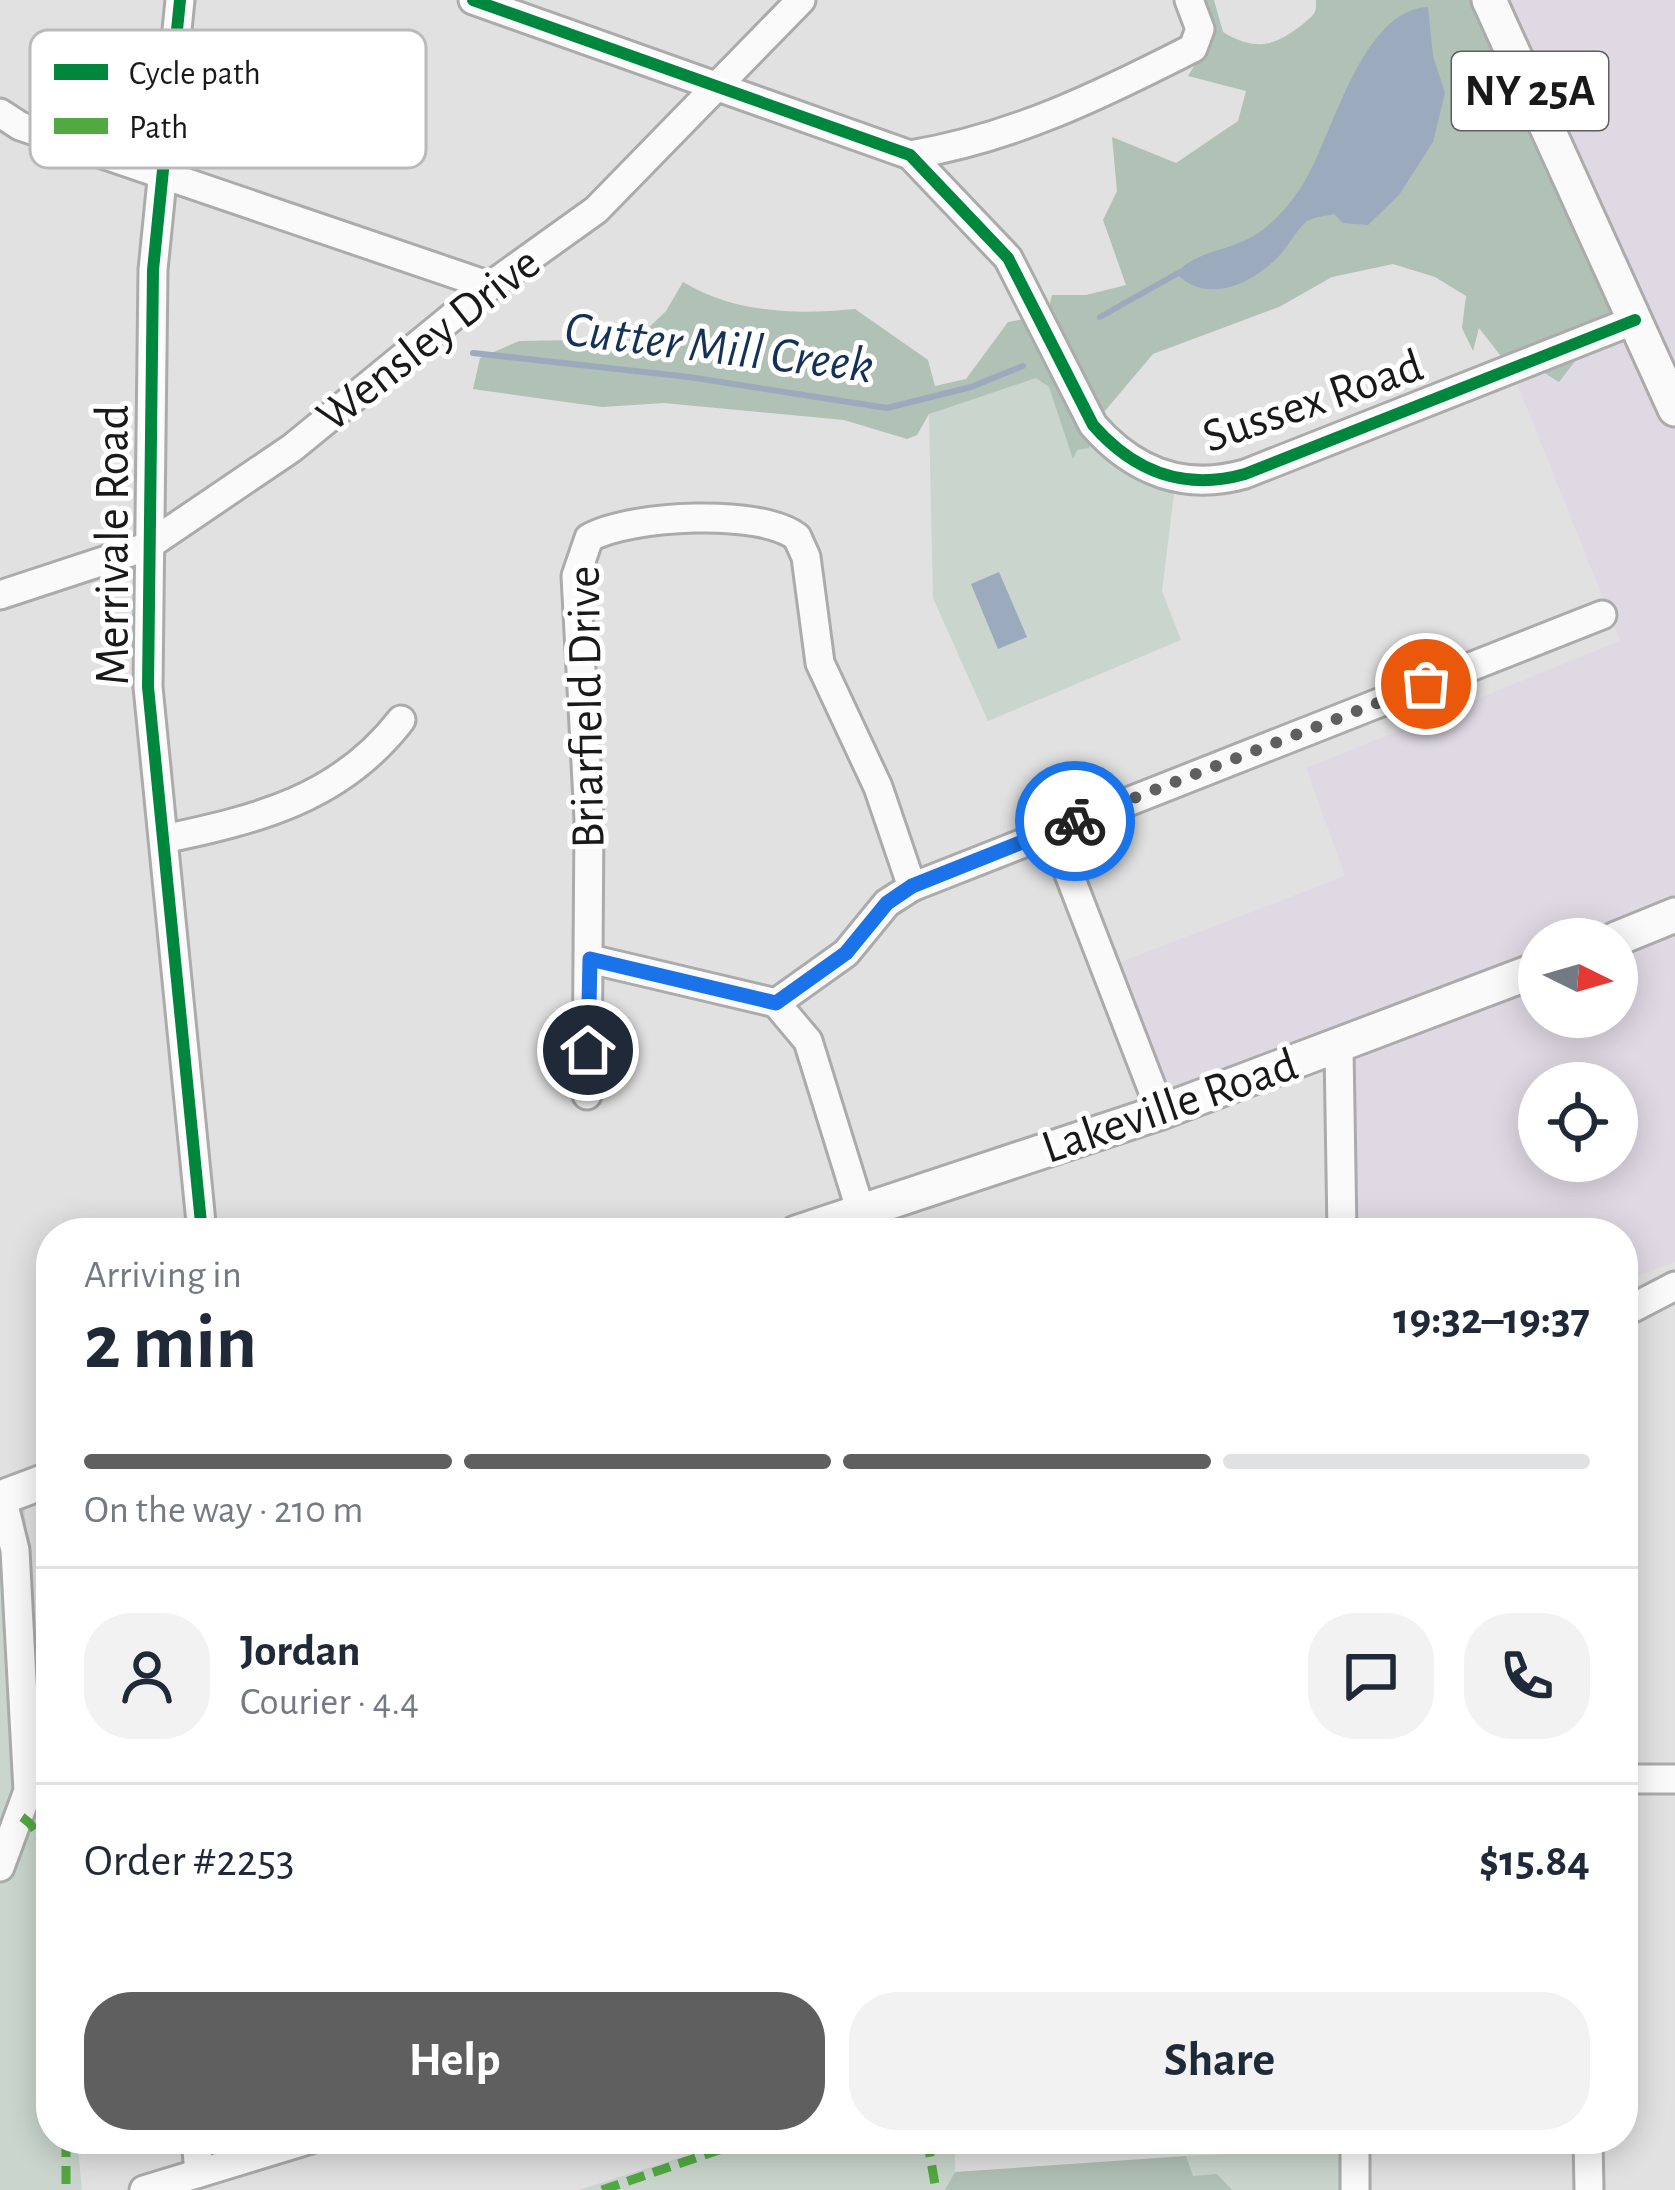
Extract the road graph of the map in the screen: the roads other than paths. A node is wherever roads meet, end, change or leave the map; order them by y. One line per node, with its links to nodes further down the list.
1 (180, 0): 6 (street, Merrivale Road)
2 (473, 0): 7 (street, Sussex Road)
3 (801, 0): 7 (street, Wensley Drive)
4 (1189, 0): 10 (street)
5 (1489, 0): 15 (main road, NY 25A)
6 (177, 30)
7 (717, 85): 10 (street, Sussex Road); 14 (street, Wensley Drive)
8 (0, 113): 9 (street)
9 (30, 130)
10 (910, 155): 15 (street, Sussex Road)
11 (138, 168): 13 (street)
12 (162, 168): 13 (street, Merrivale Road)
13 (161, 176): 14 (street); 17 (street, Merrivale Road)
14 (490, 286): 17 (street, Wensley Drive)
15 (1635, 320): 16 (main road, NY 25A)
16 (1675, 409)
17 (146, 547): 18 (street, Wensley Drive); 22 (street, Merrivale Road)
18 (0, 595)
19 (1602, 615): 21 (street)
20 (400, 720): 22 (street)
21 (1052, 830): 23 (street); 31 (street)
22 (164, 839): 33 (street, Merrivale Road)
23 (912, 886): 26 (street, Briarfield Drive); 28 (street)
24 (1675, 916): 25 (main road)
25 (1638, 930)
26 (590, 959): 28 (street); 30 (street, Briarfield Drive)
27 (1518, 978): 29 (main road, Lakeville Road)
28 (776, 1003): 32 (street)
29 (1339, 1049): 31 (main road, Lakeville Road); 35 (street)
30 (587, 1095)
31 (1161, 1112): 32 (main road, Lakeville Road)
32 (861, 1212): 34 (main road, Lakeville Road)
33 (201, 1218)
34 (842, 1218)
35 (1342, 1218)
36 (1675, 1286): 37 (street)
37 (1638, 1305)
38 (36, 1484): 39 (main road)
39 (1, 1497): 40 (street)
40 (10, 1631): 41 (street)
41 (13, 1732): 44 (street)
42 (1638, 1779): 43 (street)
43 (1675, 1779)
44 (0, 1867)
45 (197, 2154): 49 (street)
46 (261, 2154): 49 (street)
47 (1354, 2154): 51 (street)
48 (1588, 2154): 52 (street)
49 (199, 2173): 50 (street)
50 (144, 2190)
51 (1355, 2190)
52 (1589, 2190)

